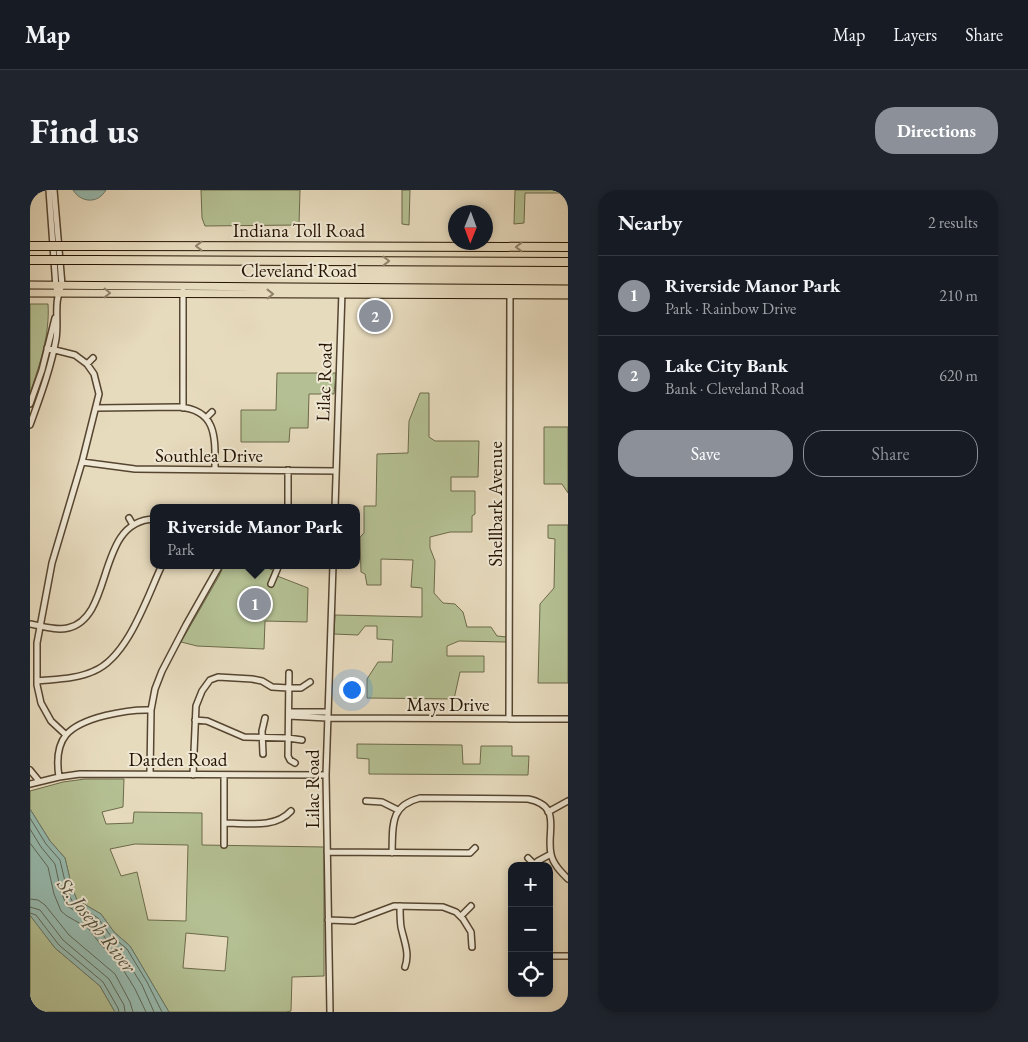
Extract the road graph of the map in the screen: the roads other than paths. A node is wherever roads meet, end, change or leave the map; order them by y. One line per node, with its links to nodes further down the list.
1 (48, 190): 8 (street)
2 (54, 190): 8 (street)
3 (30, 246): 4 (highway, Indiana Toll Road, one-way to 3, bridge)
4 (568, 248)
5 (30, 260): 6 (highway, Indiana Toll Road, one-way to 6, bridge)
6 (568, 262)
7 (30, 285): 8 (main road, Cleveland Road)
8 (58, 285): 10 (main road, Cleveland Road); 14 (street)
9 (568, 289): 12 (main road, Cleveland Road)
10 (183, 290): 11 (main road, Cleveland Road); 14 (main road, Cleveland Road, one-way to 10); 23 (street)
11 (342, 290): 12 (main road, Cleveland Road); 30 (street, Lilac Road)
12 (510, 291): 15 (main road, Cleveland Road); 51 (street, Shellbark Avenue)
13 (30, 293): 14 (main road, Cleveland Road)
14 (58, 293): 16 (street)
15 (568, 295)
16 (56, 315): 17 (street); 18 (street)
17 (47, 348): 18 (street); 21 (street)
18 (54, 349): 20 (street); 26 (street)
19 (93, 358): 20 (street)
20 (87, 364): 22 (street)
21 (30, 404)
22 (96, 408): 23 (street); 27 (street)
23 (183, 408): 25 (street)
24 (212, 412): 25 (street)
25 (206, 418): 28 (street)
26 (30, 425)
27 (82, 462): 28 (street, Southlea Drive); 42 (street)
28 (215, 470): 29 (street, Southlea Drive)
29 (288, 470): 30 (street, Southlea Drive); 31 (street)
30 (336, 471): 32 (street, Lilac Road)
31 (288, 504)
32 (335, 504)
33 (129, 518): 35 (street)
34 (150, 520): 35 (street)
35 (133, 525): 42 (street)
36 (160, 569): 44 (street)
37 (218, 569): 47 (street)
38 (277, 569): 40 (street)
39 (333, 569): 49 (street, Lilac Road)
40 (271, 584)
41 (30, 624): 42 (street)
42 (40, 626): 44 (street)
43 (289, 673): 46 (street)
44 (37, 681): 54 (street)
45 (310, 682): 46 (street)
46 (288, 688): 48 (street); 53 (street)
47 (151, 710): 54 (street); 61 (street)
48 (289, 714): 49 (street, Mays Drive); 56 (street)
49 (327, 715): 51 (street, Mays Drive); 64 (street, Lilac Road)
50 (265, 718): 55 (street)
51 (509, 719): 52 (street, Mays Drive)
52 (568, 719)
53 (195, 720): 55 (street); 62 (street)
54 (66, 735): 65 (street)
55 (262, 738): 56 (street); 58 (street)
56 (288, 738): 57 (street); 59 (street)
57 (302, 740)
58 (262, 754)
59 (295, 762)
60 (30, 770): 66 (street)
61 (150, 774): 62 (street, Darden Road); 65 (street, Darden Road)
62 (194, 775): 63 (street, Darden Road)
63 (224, 775): 64 (street, Darden Road); 73 (street)
64 (326, 775): 76 (street, Lilac Road)
65 (59, 777): 66 (street, Darden Road)
66 (39, 782): 67 (street, Darden Road)
67 (30, 784)
68 (366, 801): 70 (street)
69 (568, 801): 72 (street)
70 (398, 810): 72 (street); 77 (street)
71 (291, 811): 73 (street)
72 (548, 812): 78 (street)
73 (224, 823): 74 (street)
74 (224, 845)
75 (475, 848): 77 (street)
76 (327, 852): 77 (street); 86 (street, Lilac Road)
77 (392, 852)
78 (551, 854): 81 (street); 82 (street)
79 (528, 858): 80 (street)
80 (531, 862)
81 (538, 862)
82 (568, 880)
83 (400, 906): 85 (street); 86 (street); 90 (street)
84 (471, 906): 85 (street)
85 (461, 916): 87 (street)
86 (328, 920): 91 (street, Lilac Road)
87 (472, 947)
88 (553, 956): 89 (street)
89 (568, 956)
90 (405, 968)
91 (330, 1012)

